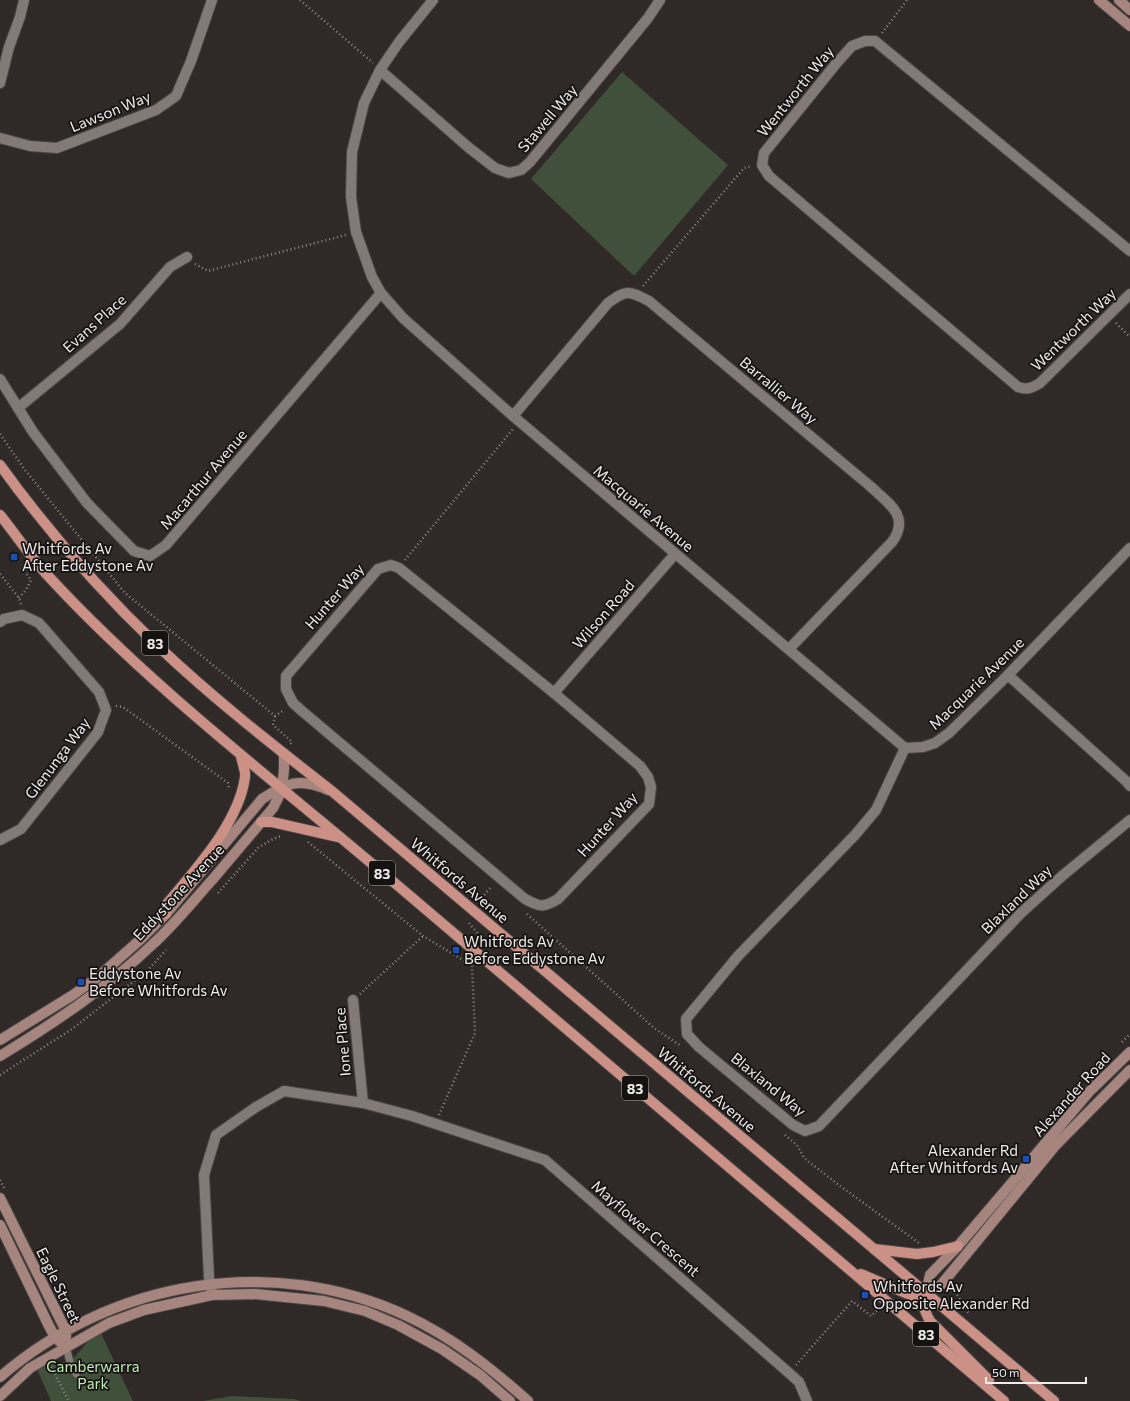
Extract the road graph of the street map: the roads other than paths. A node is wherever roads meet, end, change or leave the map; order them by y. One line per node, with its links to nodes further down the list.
1 (24, 0): 9 (street)
2 (212, 0): 12 (street, Lawson Way)
3 (433, 0): 10 (street, Macquarie Avenue)
4 (660, 0): 10 (street, Stawell Way)
5 (1100, 0): 8 (street)
6 (1119, 0): 7 (street)
7 (1130, 10)
8 (1130, 26)
9 (4, 47): 11 (street)
10 (380, 70): 15 (street, Macquarie Avenue)
11 (0, 84)
12 (0, 138)
13 (1130, 251): 16 (street, Wentworth Way)
14 (187, 257): 18 (street, Evans Place)
15 (381, 293): 18 (street, Macarthur Avenue); 19 (street, Macquarie Avenue)
16 (1130, 294)
17 (0, 379): 18 (street, Macarthur Avenue)
18 (18, 408)
19 (516, 418): 23 (street, Macquarie Avenue); 25 (street, Barrallier Way)
20 (0, 465): 29 (main road, Whitfords Avenue / 83)
21 (0, 515): 30 (main road, 83)
22 (1130, 548): 26 (street, Macquarie Avenue)
23 (675, 554): 25 (street, Macquarie Avenue); 27 (street, Wilson Road)
24 (0, 622): 37 (street, Glenunga Way)
25 (789, 649): 28 (street, Macquarie Avenue)
26 (1008, 675): 28 (street, Macquarie Avenue); 31 (street)
27 (554, 693): 27 (street, Hunter Way)
28 (905, 748): 34 (street, Blaxland Way)
29 (284, 754): 32 (street, Eddystone Avenue); 33 (main road, Whitfords Avenue / 83)
30 (241, 756): 32 (main road, 83); 38 (main road)
31 (1130, 786)
32 (281, 788): 33 (street, Eddystone Avenue); 35 (street, Eddystone Avenue); 36 (main road, 83); 38 (street, Eddystone Avenue)
33 (333, 792): 49 (main road, Whitfords Avenue / 83)
34 (1130, 820)
35 (261, 822): 36 (main road); 42 (street, Eddystone Avenue)
36 (340, 837): 50 (main road, 83)
37 (0, 840)
38 (166, 914): 40 (street, Eddystone Avenue)
39 (353, 1000): 45 (street, Ione Place)
40 (0, 1040)
41 (1130, 1052): 43 (street, Alexander Road)
42 (0, 1056)
43 (1122, 1060): 44 (street); 48 (street, Alexander Road)
44 (1130, 1069): 52 (street, Alexander Road)
45 (363, 1104): 51 (street, Mayflower Crescent); 62 (street, Mayflower Crescent)
46 (0, 1198): 54 (street, Eagle Street)
47 (0, 1225): 55 (street, Eagle Street)
48 (958, 1246): 49 (main road); 52 (street, Alexander Road)
49 (874, 1249): 52 (main road, Whitfords Avenue / 83)
50 (847, 1267): 52 (main road); 63 (main road, 83)
51 (210, 1284): 53 (street, Mayflower Crescent); 54 (street); 61 (street)
52 (926, 1292): 64 (main road); 65 (main road, Whitfords Avenue / 83)
53 (212, 1295): 56 (street); 60 (street)
54 (66, 1330): 55 (street); 56 (street, Eagle Street)
55 (55, 1337): 56 (street, Eagle Street); 58 (street)
56 (66, 1347): 57 (lane); 59 (street)
57 (76, 1374)
58 (0, 1377)
59 (0, 1396)
60 (510, 1401)
61 (528, 1401)
62 (807, 1401)
63 (1004, 1401)
64 (1009, 1401)
65 (1054, 1401)

